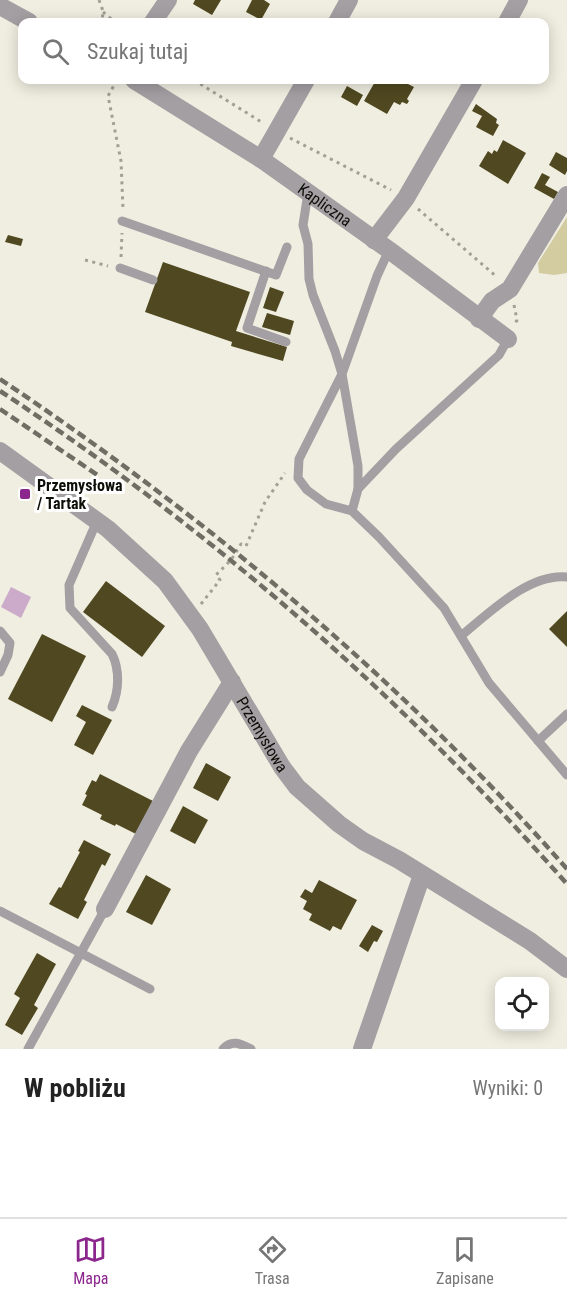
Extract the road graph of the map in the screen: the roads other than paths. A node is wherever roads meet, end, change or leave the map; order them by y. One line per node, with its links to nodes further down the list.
1 (168, 0): 6 (street)
2 (349, 0): 7 (street)
3 (519, 0): 8 (street)
4 (0, 6): 5 (street)
5 (22, 18)
6 (156, 18)
7 (339, 18)
8 (509, 18)
9 (140, 84): 12 (street, Kapliczna)
10 (304, 84): 12 (street)
11 (472, 84): 16 (street)
12 (261, 159): 13 (street, Kapliczna)
13 (308, 193): 16 (street, Kapliczna); 24 (lane)
14 (567, 195): 21 (street)
15 (122, 221): 19 (lane)
16 (382, 245): 21 (street, Kapliczna); 24 (lane)
17 (286, 247): 19 (lane)
18 (120, 268): 20 (lane)
19 (266, 271): 23 (lane)
20 (153, 280)
21 (479, 319): 22 (street, Kapliczna)
22 (508, 339): 26 (lane)
23 (286, 342)
24 (342, 374): 26 (lane); 27 (lane)
25 (0, 451): 28 (street, Przemysłowa)
26 (358, 489): 27 (lane)
27 (352, 511): 31 (lane)
28 (97, 521): 33 (street, Przemysłowa); 34 (lane)
29 (567, 577): 31 (lane)
30 (0, 631): 32 (lane)
31 (461, 636): 36 (lane)
32 (0, 672)
33 (232, 682): 38 (street, Przemysłowa); 39 (street)
34 (112, 707)
35 (567, 714): 36 (lane)
36 (538, 741): 37 (lane)
37 (567, 775)
38 (422, 875): 42 (street, Przemysłowa); 47 (street)
39 (105, 909): 41 (lane)
40 (0, 911): 41 (lane)
41 (81, 953): 43 (lane); 44 (lane)
42 (567, 969)
43 (150, 989)
44 (28, 1049)
45 (223, 1049): 46 (lane)
46 (251, 1049)
47 (362, 1049)

